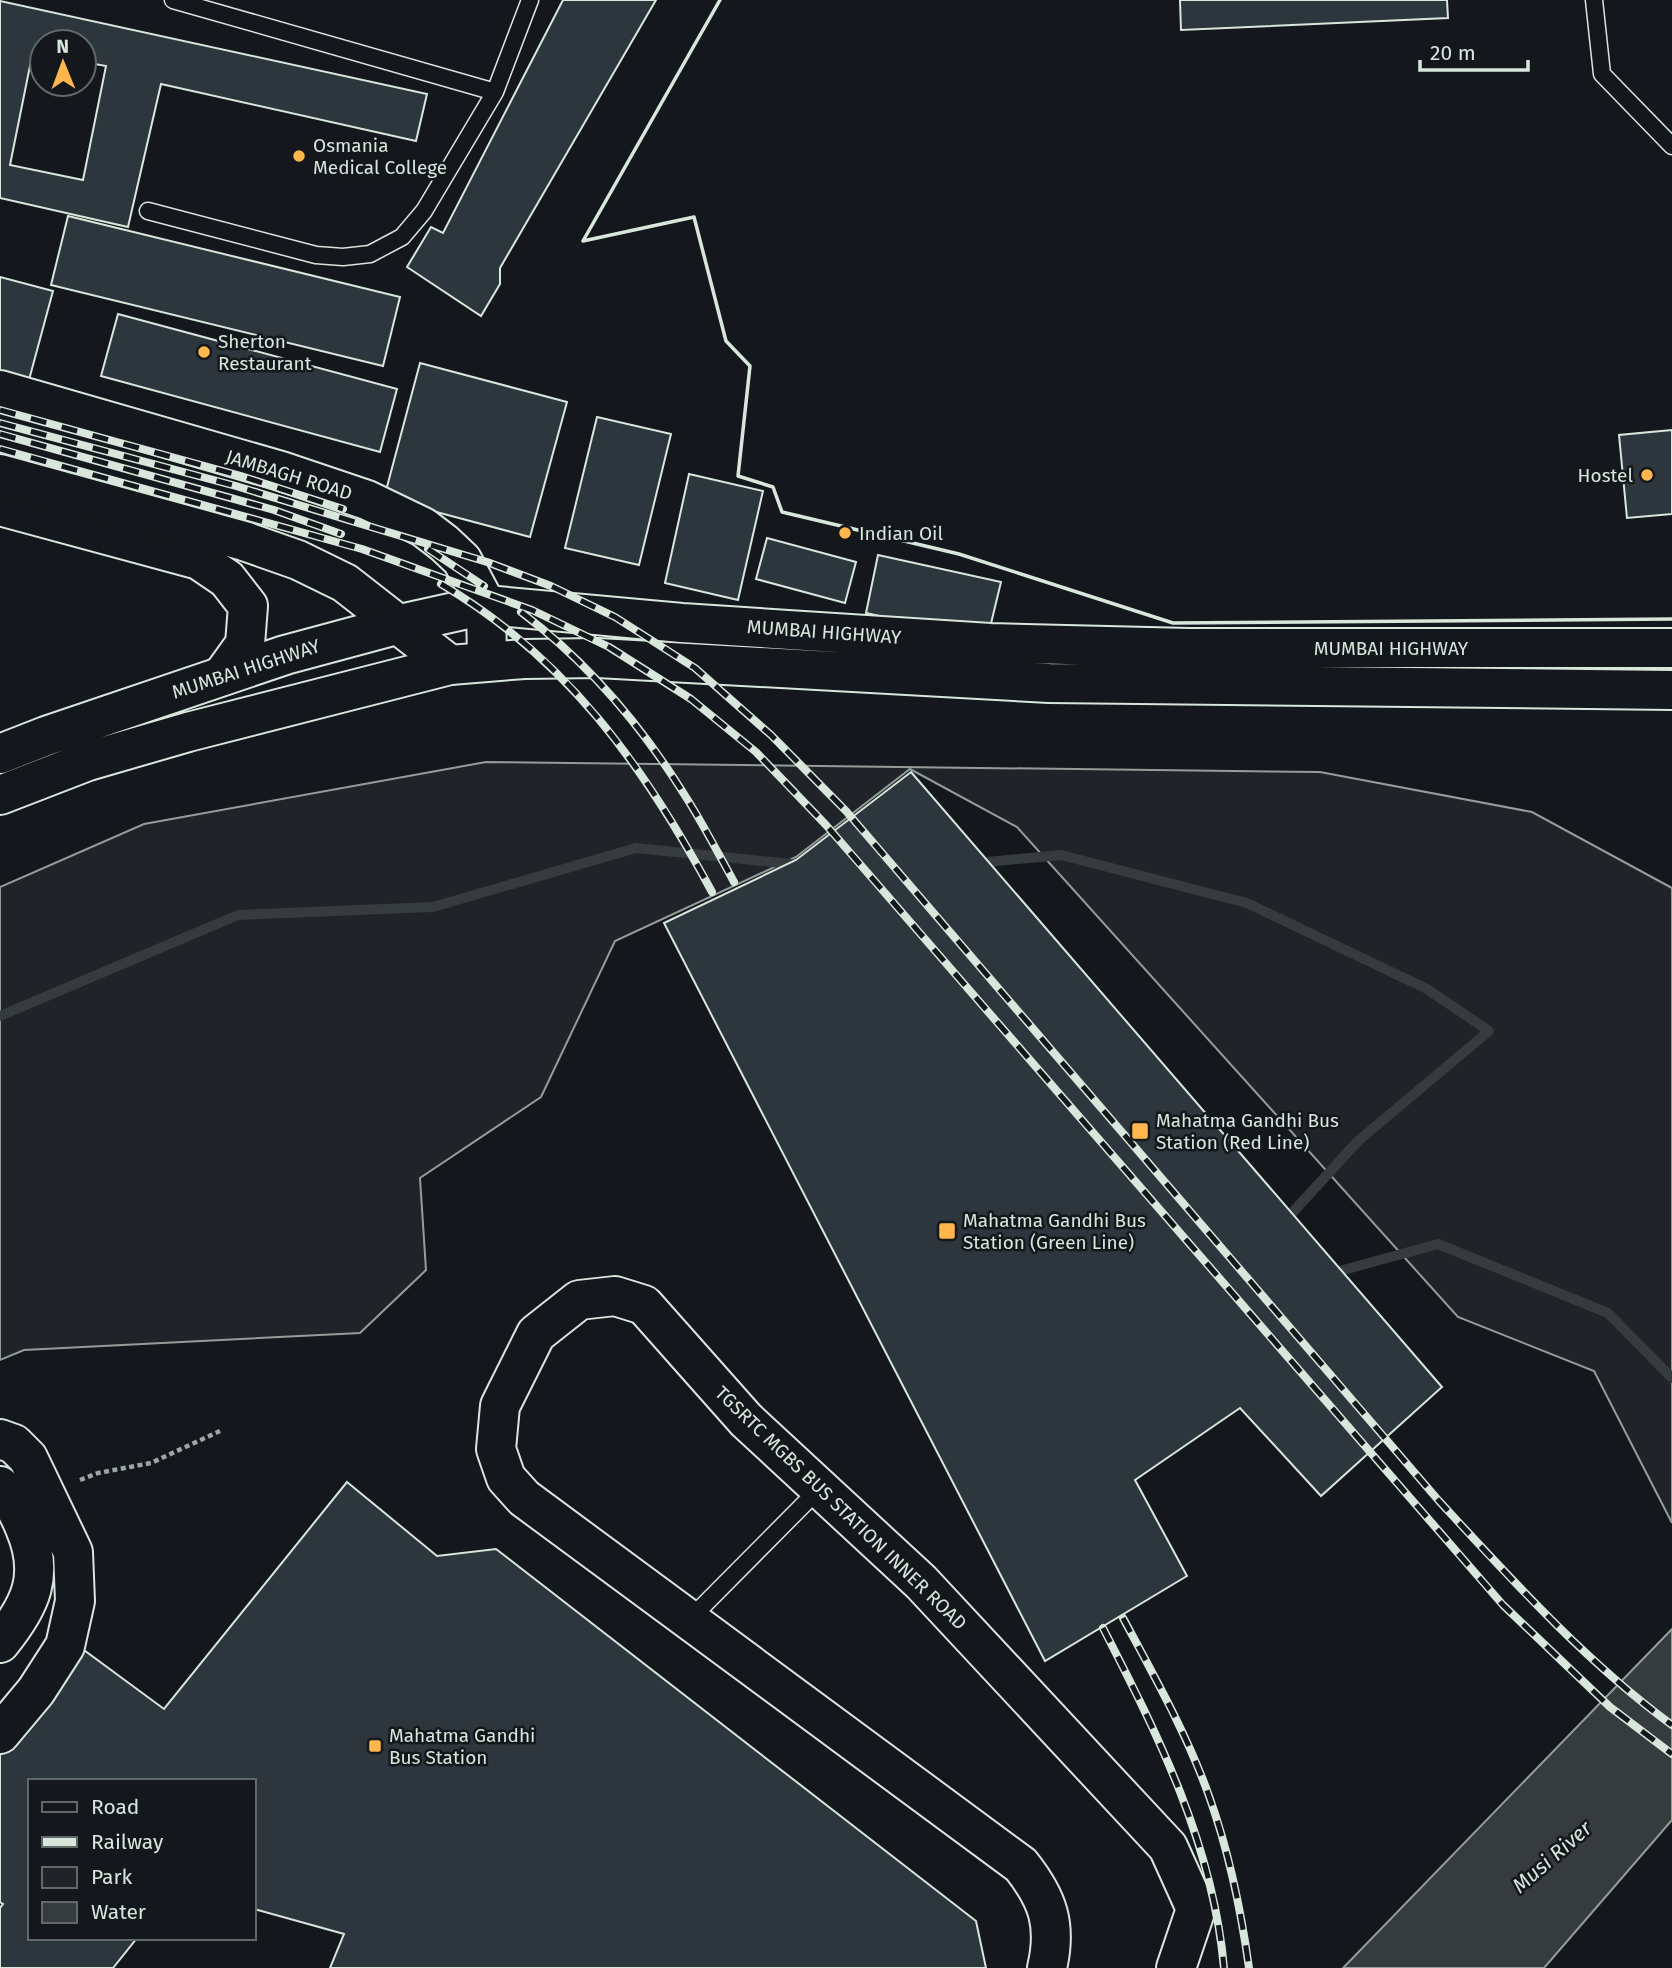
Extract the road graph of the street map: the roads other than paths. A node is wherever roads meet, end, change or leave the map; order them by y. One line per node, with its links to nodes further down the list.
1 (173, 0): 4 (lane)
2 (530, 0): 4 (lane)
3 (1594, 0): 5 (lane)
4 (495, 92): 6 (lane)
5 (1672, 146)
6 (148, 211)
7 (0, 390): 10 (main road, JAMBAGH ROAD)
8 (0, 474): 11 (main road)
9 (0, 506): 14 (main road)
10 (486, 605): 11 (main road, MUMBAI HIGHWAY); 12 (main road, MUMBAI HIGHWAY); 13 (main road, JAMBAGH ROAD)
11 (400, 624): 13 (main road); 14 (main road, MUMBAI HIGHWAY)
12 (1672, 648)
13 (468, 663): 15 (main road, MUMBAI HIGHWAY); 17 (main road, MUMBAI HIGHWAY)
14 (222, 676): 16 (main road, MUMBAI HIGHWAY)
15 (1672, 690)
16 (0, 754)
17 (0, 795)
18 (14, 1470): 21 (main road); 22 (main road)
19 (820, 1489): 20 (lane); 20 (main road, TGSRTC MGBS BUS STATION INNER ROAD); 24 (main road, TGSRTC MGBS BUS STATION INNER ROAD)
20 (688, 1620): 23 (main road, TGSRTC MGBS BUS STATION INNER ROAD)
21 (0, 1643)
22 (0, 1734)
23 (1047, 1968)
24 (1176, 1968)

